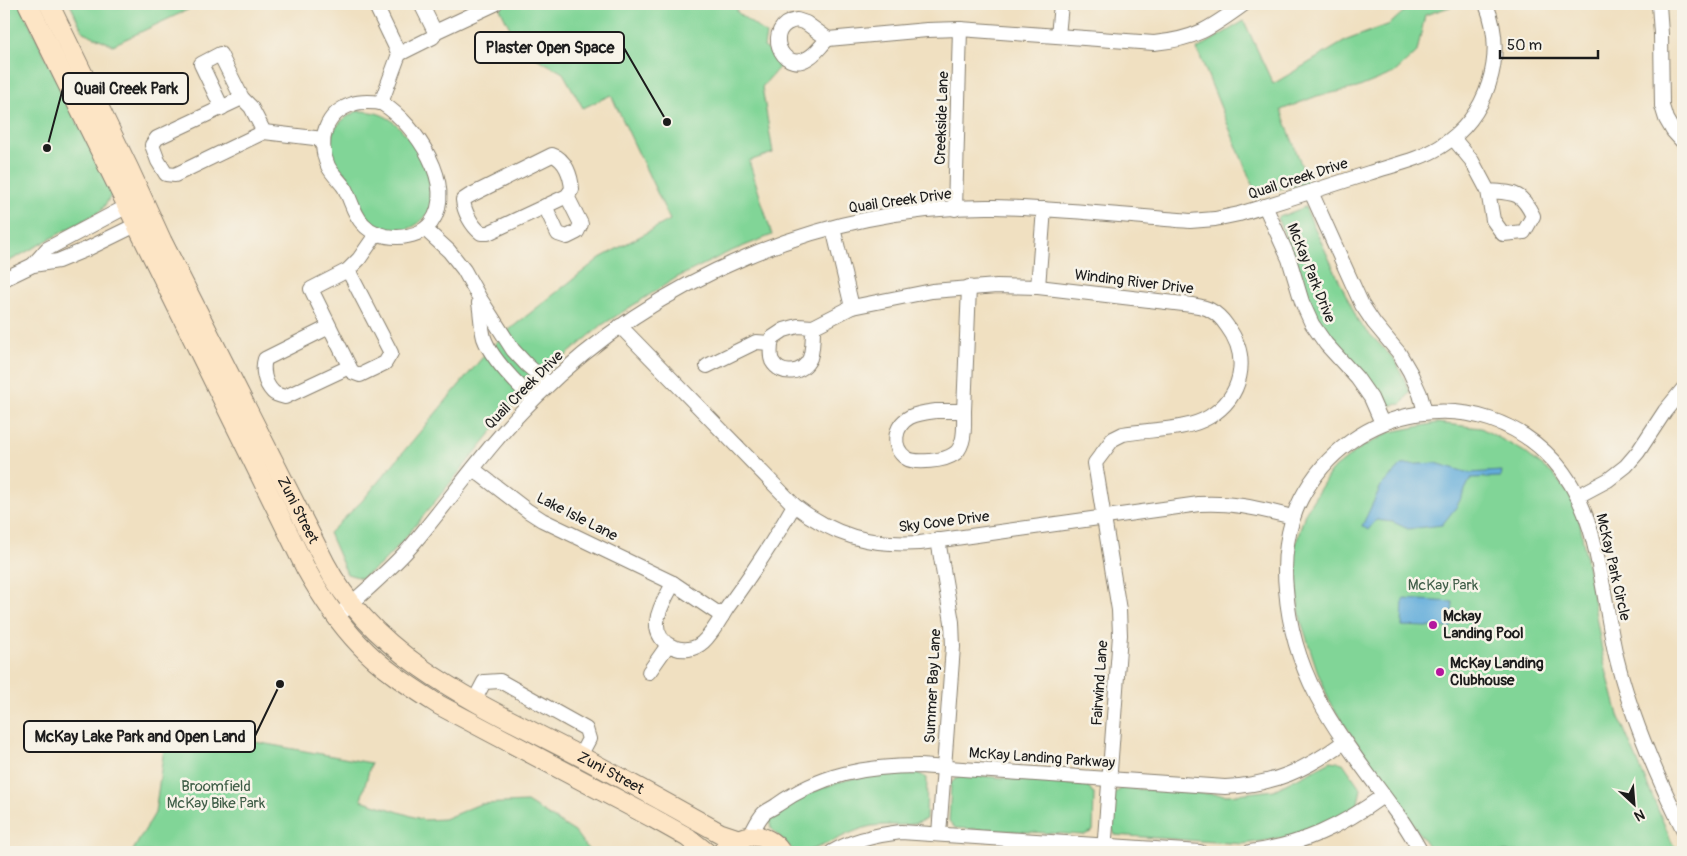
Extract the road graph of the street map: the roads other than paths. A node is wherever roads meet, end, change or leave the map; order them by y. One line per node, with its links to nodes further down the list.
1 (28, 4): 25 (main road, Zuni Street)
2 (49, 4): 25 (main road, Zuni Street)
3 (375, 4): 14 (street)
4 (421, 4): 11 (street)
5 (495, 4): 11 (street)
6 (1061, 4): 12 (street)
7 (1244, 4): 12 (street)
8 (1486, 4): 19 (street, Quail Creek Drive)
9 (1659, 4): 21 (street)
10 (960, 29): 12 (street); 13 (street); 28 (street, Creekside Lane)
11 (435, 32): 14 (street)
12 (1058, 36)
13 (828, 39)
14 (399, 54): 16 (street)
15 (242, 98): 17 (street); 17 (street); 18 (street)
16 (381, 103): 20 (street); 32 (street)
17 (222, 108): 18 (street)
18 (264, 132): 20 (street)
19 (1453, 138): 22 (street); 23 (street, Quail Creek Drive)
20 (324, 139): 33 (street)
21 (1683, 142)
22 (1488, 190)
23 (1311, 192): 27 (street, Quail Creek Drive); 51 (street)
24 (567, 196): 26 (street); 26 (street); 26 (street)
25 (135, 202): 30 (main road, Zuni Street); 34 (street)
26 (545, 206)
27 (1265, 206): 29 (street, Quail Creek Drive); 52 (street, McKay Park Drive)
28 (955, 208): 29 (street, Quail Creek Drive); 31 (street, Quail Creek Drive)
29 (1044, 209): 38 (street)
30 (144, 221): 34 (street); 60 (main road, Zuni Street); 62 (main road, Zuni Street)
31 (833, 228): 40 (street); 41 (street, Quail Creek Drive)
32 (426, 230): 33 (street); 39 (street)
33 (377, 233): 35 (street)
34 (32, 265): 36 (street)
35 (348, 270): 42 (street); 46 (street)
36 (4, 279)
37 (969, 287): 38 (street, Winding River Drive); 40 (street, Winding River Drive); 50 (street)
38 (1038, 287): 56 (street, Winding River Drive)
39 (479, 297): 47 (street); 49 (street)
40 (852, 306): 43 (street, Winding River Drive)
41 (620, 326): 47 (street, Quail Creek Drive); 55 (street, Sky Cove Drive)
42 (329, 327): 46 (street); 46 (street)
43 (813, 327): 44 (street, Winding River Drive); 44 (street)
44 (771, 344): 45 (street)
45 (707, 366)
46 (349, 367)
47 (549, 384): 49 (street, Quail Creek Drive)
48 (1683, 390): 54 (street)
49 (534, 399): 53 (street, Quail Creek Drive)
50 (964, 411): 50 (street)
51 (1425, 412): 52 (street, McKay Park Circle); 54 (street, McKay Park Circle)
52 (1382, 423): 57 (street, McKay Park Circle)
53 (473, 469): 59 (street, Lake Isle Lane); 60 (street, Quail Creek Drive)
54 (1578, 496): 71 (street, McKay Park Circle)
55 (794, 505): 58 (street, Sky Cove Drive); 61 (street)
56 (1102, 517): 57 (street, Sky Cove Drive); 58 (street, Sky Cove Drive); 69 (street, Fairwind Lane)
57 (1293, 517): 66 (street, McKay Park Circle)
58 (938, 540): 68 (street, Summer Bay Lane)
59 (674, 583): 61 (street, Lake Isle Lane); 63 (street)
60 (352, 603): 62 (street, Quail Creek Drive); 65 (main road, Zuni Street)
61 (722, 616): 63 (street)
62 (337, 617): 75 (main road, Zuni Street)
63 (668, 645): 64 (street)
64 (649, 672)
65 (474, 701): 67 (main road, Zuni Street); 67 (street)
66 (1344, 742): 69 (street, McKay Landing Parkway); 70 (street, McKay Park Circle)
67 (580, 756): 73 (main road, Zuni Street)
68 (944, 768): 69 (street, McKay Landing Parkway); 72 (street, Summer Bay Lane); 73 (street, McKay Landing Parkway)
69 (1110, 780): 74 (street, Fairwind Lane)
70 (1383, 796): 80 (street); 81 (street, McKay Park Circle)
71 (1683, 829)
72 (939, 834): 74 (street); 78 (street)
73 (744, 837): 76 (main road); 77 (main road, Zuni Street)
74 (1104, 849): 79 (street)
75 (706, 852)
76 (722, 852)
77 (781, 852)
78 (832, 852)
79 (1200, 852)
80 (1250, 852)
81 (1421, 852)

